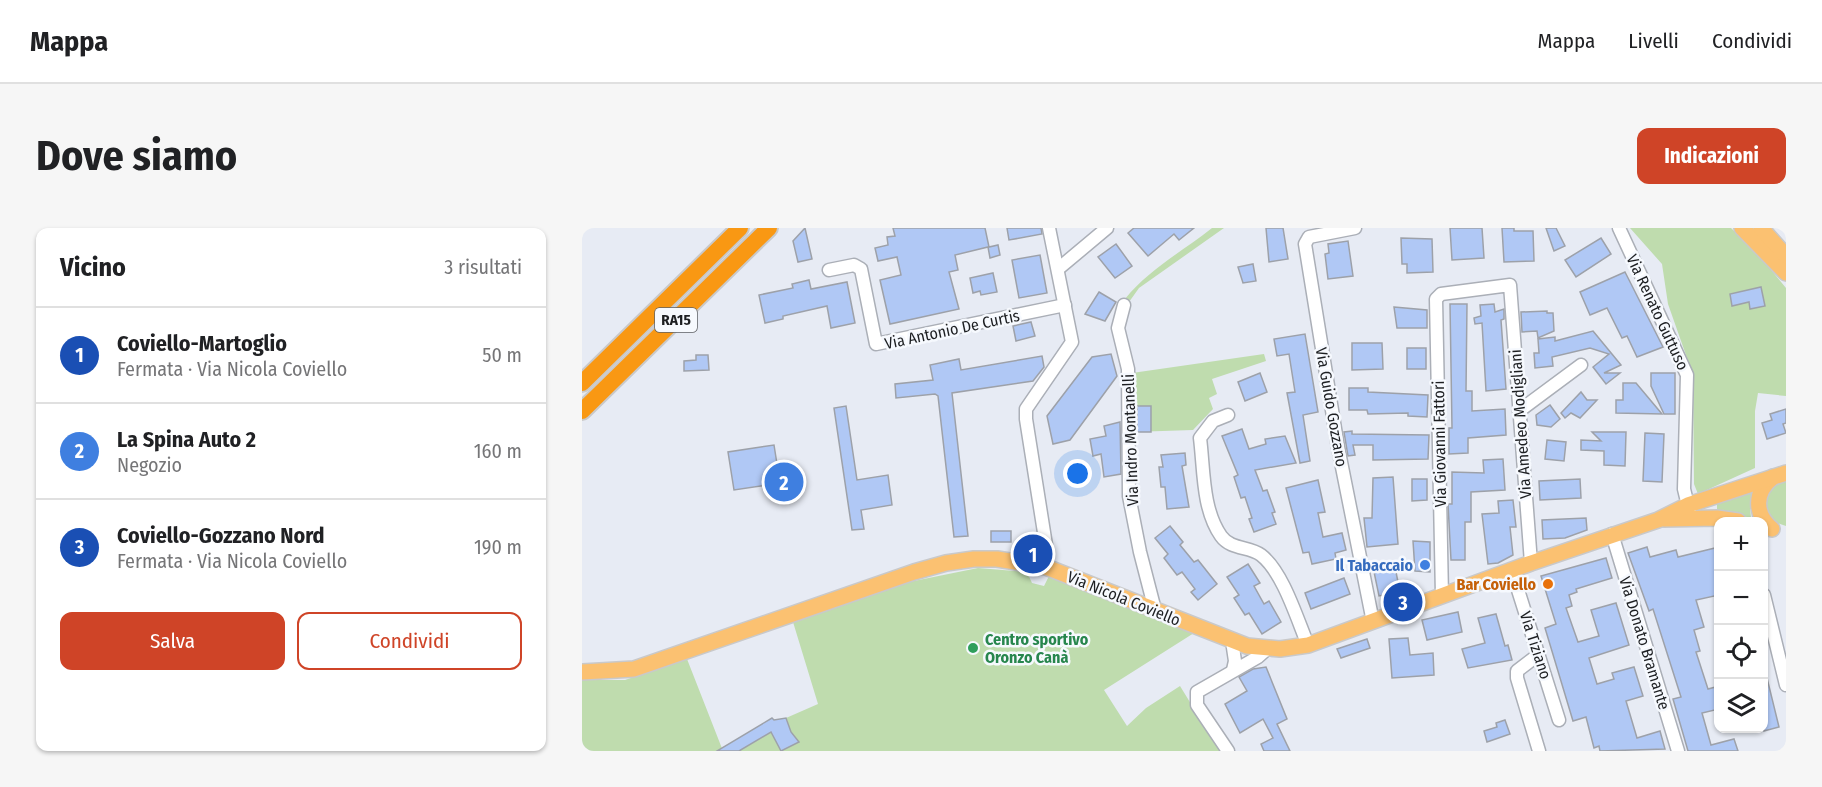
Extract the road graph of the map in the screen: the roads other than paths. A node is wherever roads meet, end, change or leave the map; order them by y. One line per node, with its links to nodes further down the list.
1 (740, 228): 17 (highway, RA15)
2 (769, 228): 18 (highway, RA15)
3 (1049, 228): 10 (street)
4 (1107, 228): 10 (street)
5 (1355, 228): 34 (street, Via Guido Gozzano)
6 (1619, 228): 23 (street, Via Renato Guttuso)
7 (1742, 228): 12 (main road)
8 (1761, 228): 9 (main road)
9 (1786, 256)
10 (1058, 269): 14 (street)
11 (829, 270): 14 (street, Via Antonio De Curtis)
12 (1786, 273)
13 (1441, 294): 19 (street, Via Amedeo Modigliani); 31 (street, Via Giovanni Fattori)
14 (1065, 305): 29 (street)
15 (1124, 305): 32 (street, Via Indro Montanelli)
16 (1581, 365): 19 (street)
17 (582, 383)
18 (582, 411)
19 (1519, 411): 28 (street, Via Amedeo Modigliani)
20 (1228, 415): 36 (street)
21 (1781, 473): 22 (main road, Via Nicola Coviello); 26 (main road)
22 (1714, 496): 23 (main road, Via Nicola Coviello); 25 (main road)
23 (1689, 512): 24 (main road); 27 (main road, Via Nicola Coviello)
24 (1714, 517)
25 (1716, 517)
26 (1778, 531)
27 (1612, 534): 28 (main road, Via Nicola Coviello); 45 (street, Via Donato Bramante)
28 (1531, 563): 30 (main road, Via Nicola Coviello)
29 (1046, 567): 32 (main road, Via Nicola Coviello); 40 (main road, Via Nicola Coviello)
30 (1512, 571): 31 (main road, Via Nicola Coviello); 38 (street, Via Tiziano)
31 (1442, 596): 34 (main road, Via Nicola Coviello)
32 (1155, 610): 35 (main road, Via Nicola Coviello)
33 (1768, 611): 41 (street)
34 (1373, 622): 36 (main road, Via Nicola Coviello)
35 (1232, 641): 37 (main road, Via Nicola Coviello); 39 (street)
36 (1308, 645): 37 (main road, Via Nicola Coviello)
37 (1267, 650): 39 (street)
38 (1538, 655): 42 (street, Via Tiziano); 44 (street)
39 (1233, 670): 43 (street)
40 (582, 672)
41 (1786, 685)
42 (1559, 720)
43 (1228, 751)
44 (1539, 751)
45 (1678, 751)

